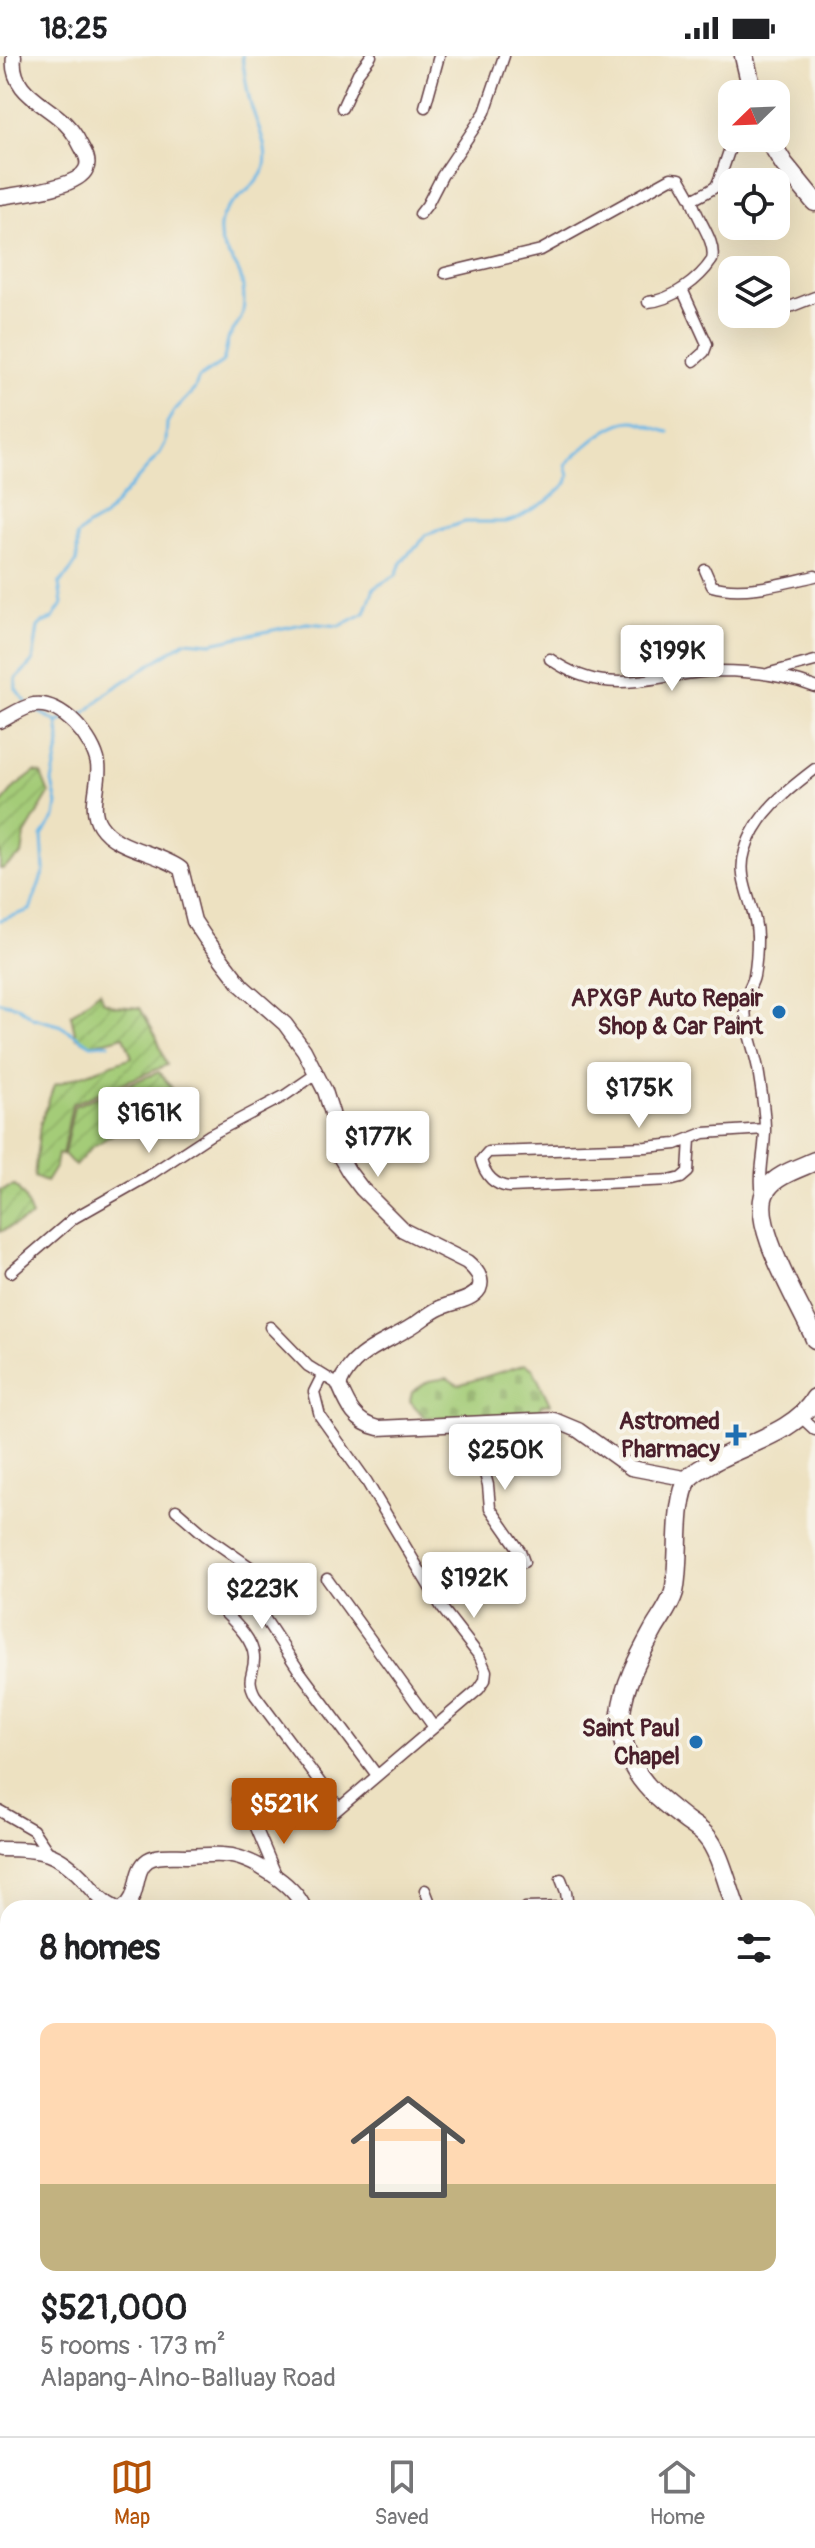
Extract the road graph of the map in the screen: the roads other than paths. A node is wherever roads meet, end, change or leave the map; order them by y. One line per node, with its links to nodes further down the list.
1 (14, 56): 11 (street)
2 (371, 56): 8 (street)
3 (439, 56): 7 (street)
4 (504, 56): 14 (street)
5 (744, 56): 6 (highway)
6 (750, 80)
7 (425, 107)
8 (342, 108)
9 (728, 152): 12 (street)
10 (776, 152): 13 (highway)
11 (0, 197)
12 (692, 200): 15 (street); 16 (street)
13 (815, 202)
14 (420, 214)
15 (445, 273)
16 (682, 289): 18 (street); 20 (street)
17 (815, 297): 19 (street)
18 (648, 302)
19 (790, 306)
20 (694, 361)
21 (705, 570): 22 (street)
22 (815, 576)
23 (550, 659): 26 (street)
24 (815, 661): 25 (street)
25 (783, 669): 26 (street); 27 (street)
26 (764, 674): 27 (street)
27 (795, 679): 28 (street)
28 (815, 687)
29 (0, 721): 31 (street)
30 (815, 769): 32 (street)
31 (316, 1074): 36 (street); 40 (street)
32 (765, 1129): 33 (street); 35 (street)
33 (690, 1139): 33 (street)
34 (815, 1161): 35 (highway)
35 (762, 1200): 38 (highway)
36 (11, 1272)
37 (270, 1327): 39 (street)
38 (815, 1339)
39 (322, 1376): 40 (street); 49 (street)
40 (339, 1385): 43 (street)
41 (815, 1398): 42 (highway)
42 (808, 1423): 44 (highway)
43 (471, 1424): 44 (street); 46 (street)
44 (689, 1479): 65 (highway)
45 (176, 1510): 50 (street)
46 (524, 1562)
47 (327, 1579): 49 (street)
48 (220, 1608): 53 (street)
49 (433, 1726): 50 (street)
50 (376, 1774): 53 (street)
51 (290, 1794): 53 (street)
52 (237, 1799): 57 (street)
53 (339, 1808)
54 (0, 1811): 56 (street)
55 (0, 1849): 56 (street)
56 (48, 1852): 60 (street)
57 (278, 1879): 61 (street); 62 (street)
58 (561, 1879): 64 (street)
59 (425, 1890): 63 (street)
60 (102, 1900)
61 (132, 1900)
62 (299, 1900)
63 (429, 1900)
64 (567, 1900)
65 (733, 1900)

